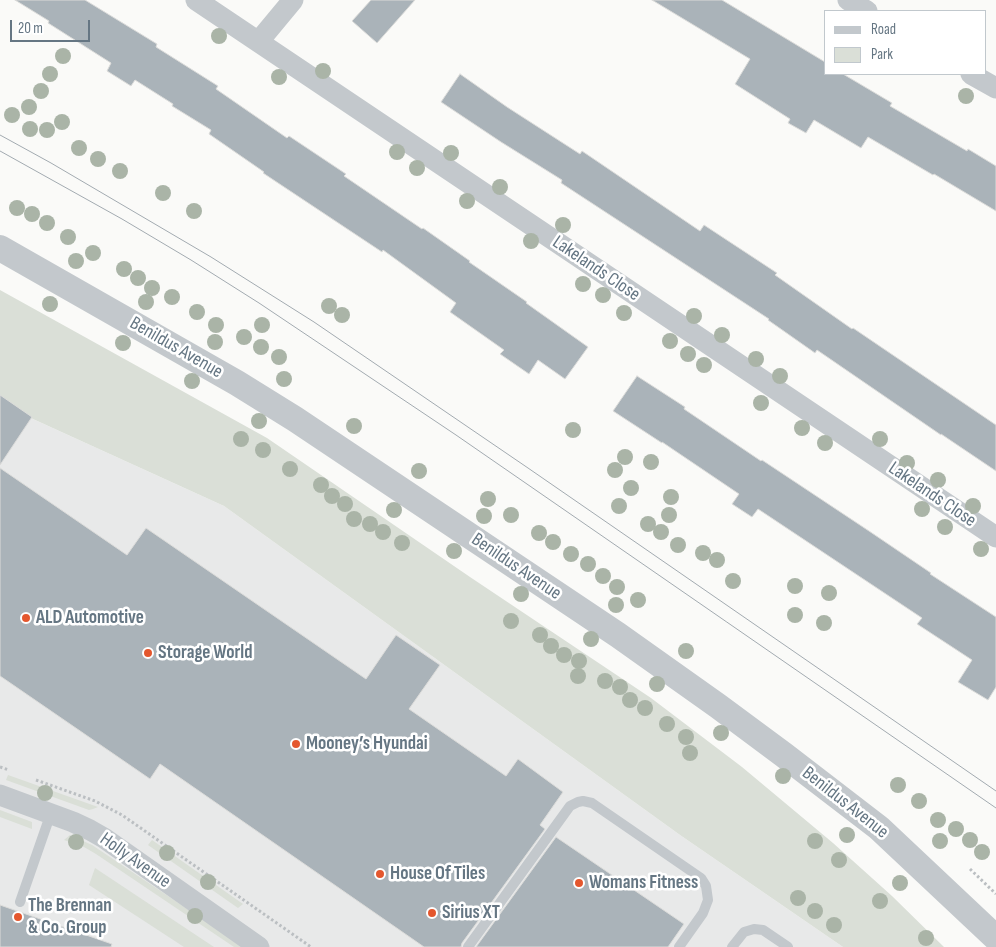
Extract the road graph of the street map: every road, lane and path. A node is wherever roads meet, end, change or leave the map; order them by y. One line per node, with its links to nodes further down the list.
1 (196, 0): 5 (street, Lakelands Close)
2 (293, 0): 5 (street)
3 (848, 0): 4 (street)
4 (865, 10)
5 (258, 42): 9 (street, Lakelands Close)
6 (973, 75): 7 (street)
7 (996, 88)
8 (0, 248): 15 (street, Benildus Avenue)
9 (996, 537)
10 (0, 795): 11 (street, Holly Avenue)
11 (51, 814): 14 (lane); 16 (street, Holly Avenue)
12 (970, 869): 13 (path)
13 (996, 894)
14 (20, 902)
15 (996, 938)
16 (259, 947)
17 (468, 947): 18 (lane)
18 (679, 947)
19 (732, 947): 20 (lane)
20 (788, 947)

